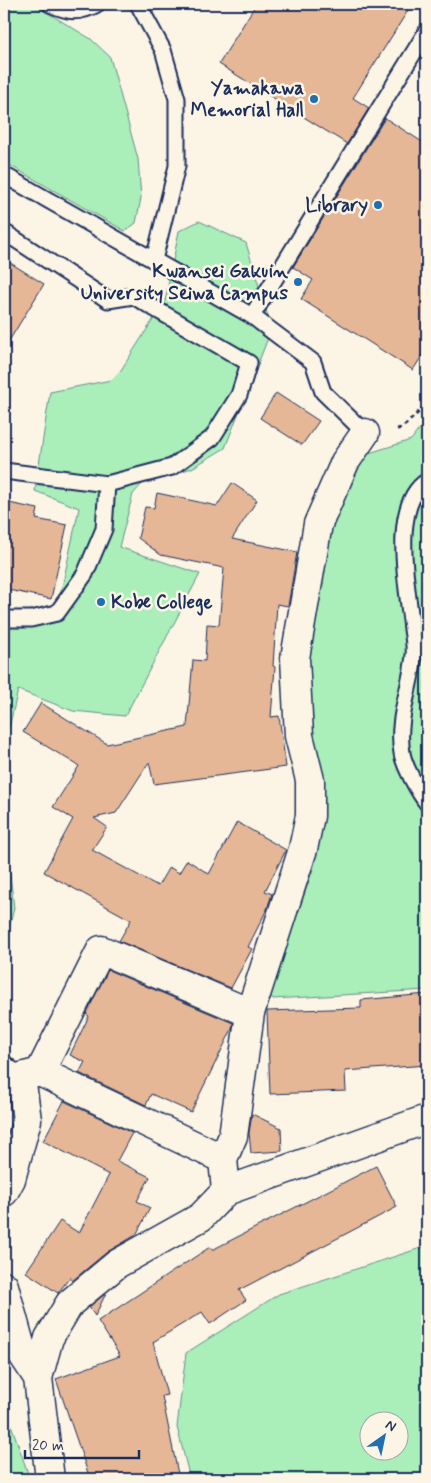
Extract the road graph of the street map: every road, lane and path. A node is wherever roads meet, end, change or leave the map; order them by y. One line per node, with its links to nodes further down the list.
1 (50, 4): 2 (lane)
2 (97, 4)
3 (138, 4): 7 (lane)
4 (427, 31): 8 (lane)
5 (4, 175): 7 (lane)
6 (4, 232): 12 (lane)
7 (154, 260): 8 (lane)
8 (252, 316): 9 (lane)
9 (365, 432): 15 (street)
10 (4, 471): 12 (lane)
11 (427, 481): 14 (lane)
12 (107, 484): 13 (lane)
13 (4, 619)
14 (427, 803)
15 (250, 1013): 16 (street); 18 (street)
16 (22, 1070): 18 (street); 20 (street)
17 (427, 1119): 19 (street)
18 (223, 1159): 19 (street)
19 (226, 1191): 22 (street)
20 (4, 1192)
21 (4, 1286): 22 (street)
22 (38, 1378): 23 (street)
23 (50, 1479)

